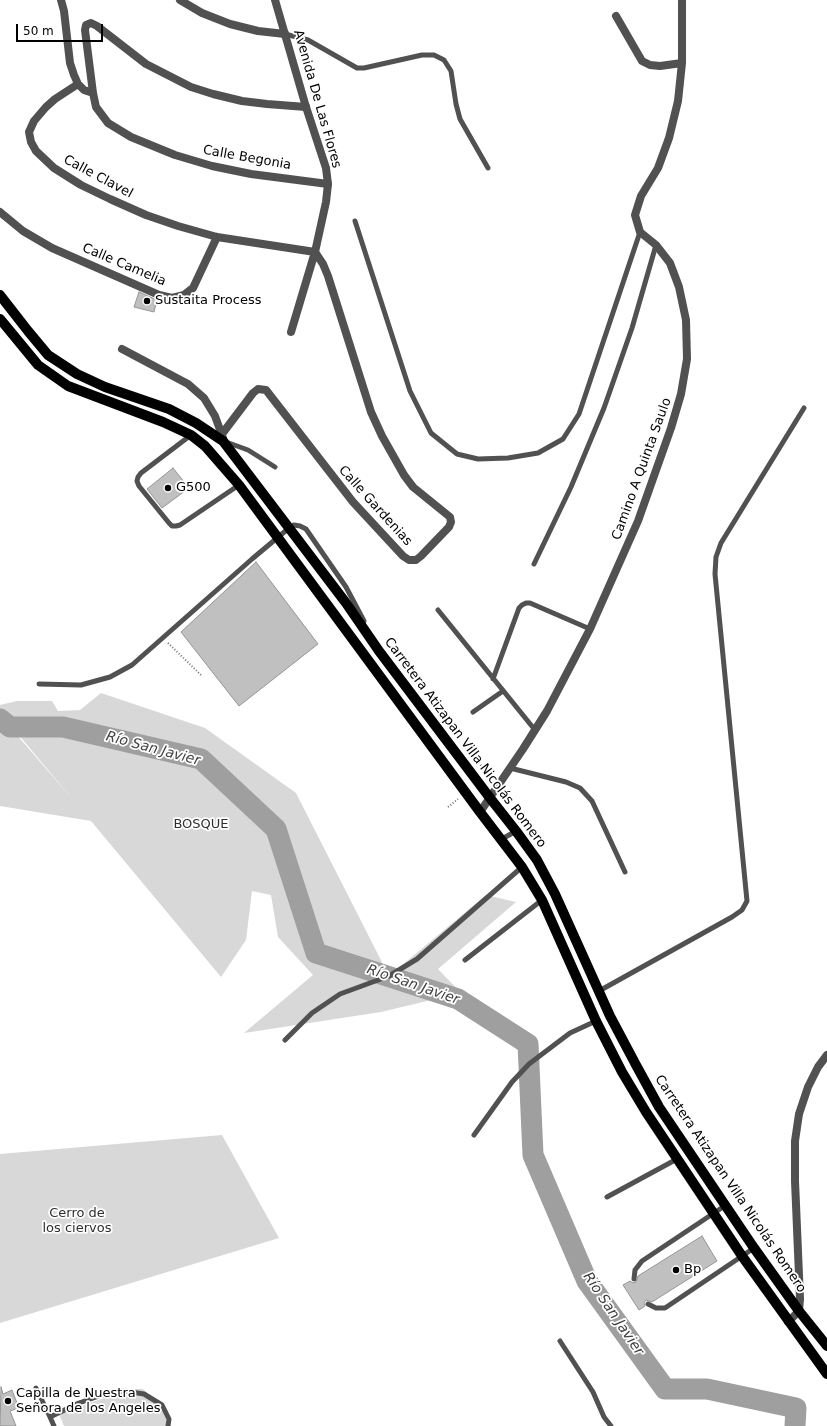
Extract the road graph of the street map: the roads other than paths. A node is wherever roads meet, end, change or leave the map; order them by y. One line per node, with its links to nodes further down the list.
1 (61, 0): 8 (street)
2 (180, 0): 6 (street)
3 (276, 0): 6 (street, Avenida De Las Flores)
4 (682, 0): 7 (street)
5 (616, 16): 7 (street)
6 (285, 34): 10 (street, Avenida De Las Flores); 11 (lane)
7 (682, 63): 15 (street)
8 (78, 84): 9 (street); 16 (street, Calle Clavel)
9 (93, 93): 10 (street, Calle Begonia); 12 (street, Calle Begonia)
10 (306, 107): 12 (street, Avenida De Las Flores)
11 (488, 168)
12 (328, 184): 18 (street, Avenida De Las Flores)
13 (0, 212): 16 (street, Calle Camelia)
14 (355, 221): 15 (lane)
15 (640, 232): 17 (street, Camino A Quinta Saulo)
16 (217, 237): 18 (street, Calle Clavel)
17 (656, 245): 30 (lane); 32 (street, Camino A Quinta Saulo)
18 (314, 252): 21 (street, Avenida De Las Flores); 25 (street, Calle Gardenias)
19 (0, 295): 25 (main road, Carretera Atizapan Villa Nicolás Romero)
20 (0, 319): 24 (main road)
21 (291, 332)
22 (122, 349): 25 (street)
23 (804, 408): 47 (lane)
24 (191, 435): 27 (main road); 27 (lane)
25 (223, 438): 26 (lane); 28 (main road, Carretera Atizapan Villa Nicolás Romero)
26 (275, 467)
27 (238, 485): 29 (main road)
28 (289, 528): 29 (lane); 39 (main road, Carretera Atizapan Villa Nicolás Romero)
29 (278, 538): 34 (lane); 40 (main road)
30 (534, 564)
31 (438, 610): 33 (lane)
32 (590, 629): 33 (lane); 37 (street, Camino A Quinta Saulo)
33 (493, 679): 35 (lane)
34 (39, 684)
35 (503, 691): 36 (lane); 37 (lane)
36 (473, 712)
37 (535, 730): 38 (street, Camino A Quinta Saulo)
38 (510, 768): 39 (street, Camino A Quinta Saulo); 44 (lane)
39 (490, 798): 40 (street, Camino A Quinta Saulo); 41 (main road, Carretera Atizapan Villa Nicolás Romero)
40 (480, 812): 42 (main road)
41 (516, 830): 42 (lane); 47 (main road, Carretera Atizapan Villa Nicolás Romero)
42 (502, 839): 43 (main road)
43 (522, 867): 45 (main road); 49 (lane)
44 (625, 872)
45 (542, 900): 46 (lane); 48 (main road)
46 (465, 960)
47 (599, 991): 54 (main road, Carretera Atizapan Villa Nicolás Romero)
48 (596, 1021): 51 (lane); 52 (main road)
49 (285, 1040)
50 (827, 1055): 60 (street)
51 (474, 1135)
52 (677, 1159): 53 (lane); 55 (main road)
53 (607, 1197)
54 (726, 1205): 55 (lane); 56 (main road, Carretera Atizapan Villa Nicolás Romero)
55 (713, 1214): 57 (main road); 58 (lane)
56 (754, 1248): 57 (lane); 60 (main road, Carretera Atizapan Villa Nicolás Romero)
57 (742, 1256): 59 (lane); 61 (main road)
58 (634, 1279)
59 (648, 1304)
60 (799, 1310): 61 (street); 63 (main road, Carretera Atizapan Villa Nicolás Romero)
61 (788, 1322): 64 (main road)
62 (560, 1341): 69 (lane)
63 (827, 1346)
64 (827, 1374)
65 (36, 1388): 66 (lane)
66 (50, 1417): 67 (lane); 68 (lane)
67 (54, 1426)
68 (168, 1426)
69 (612, 1426)

